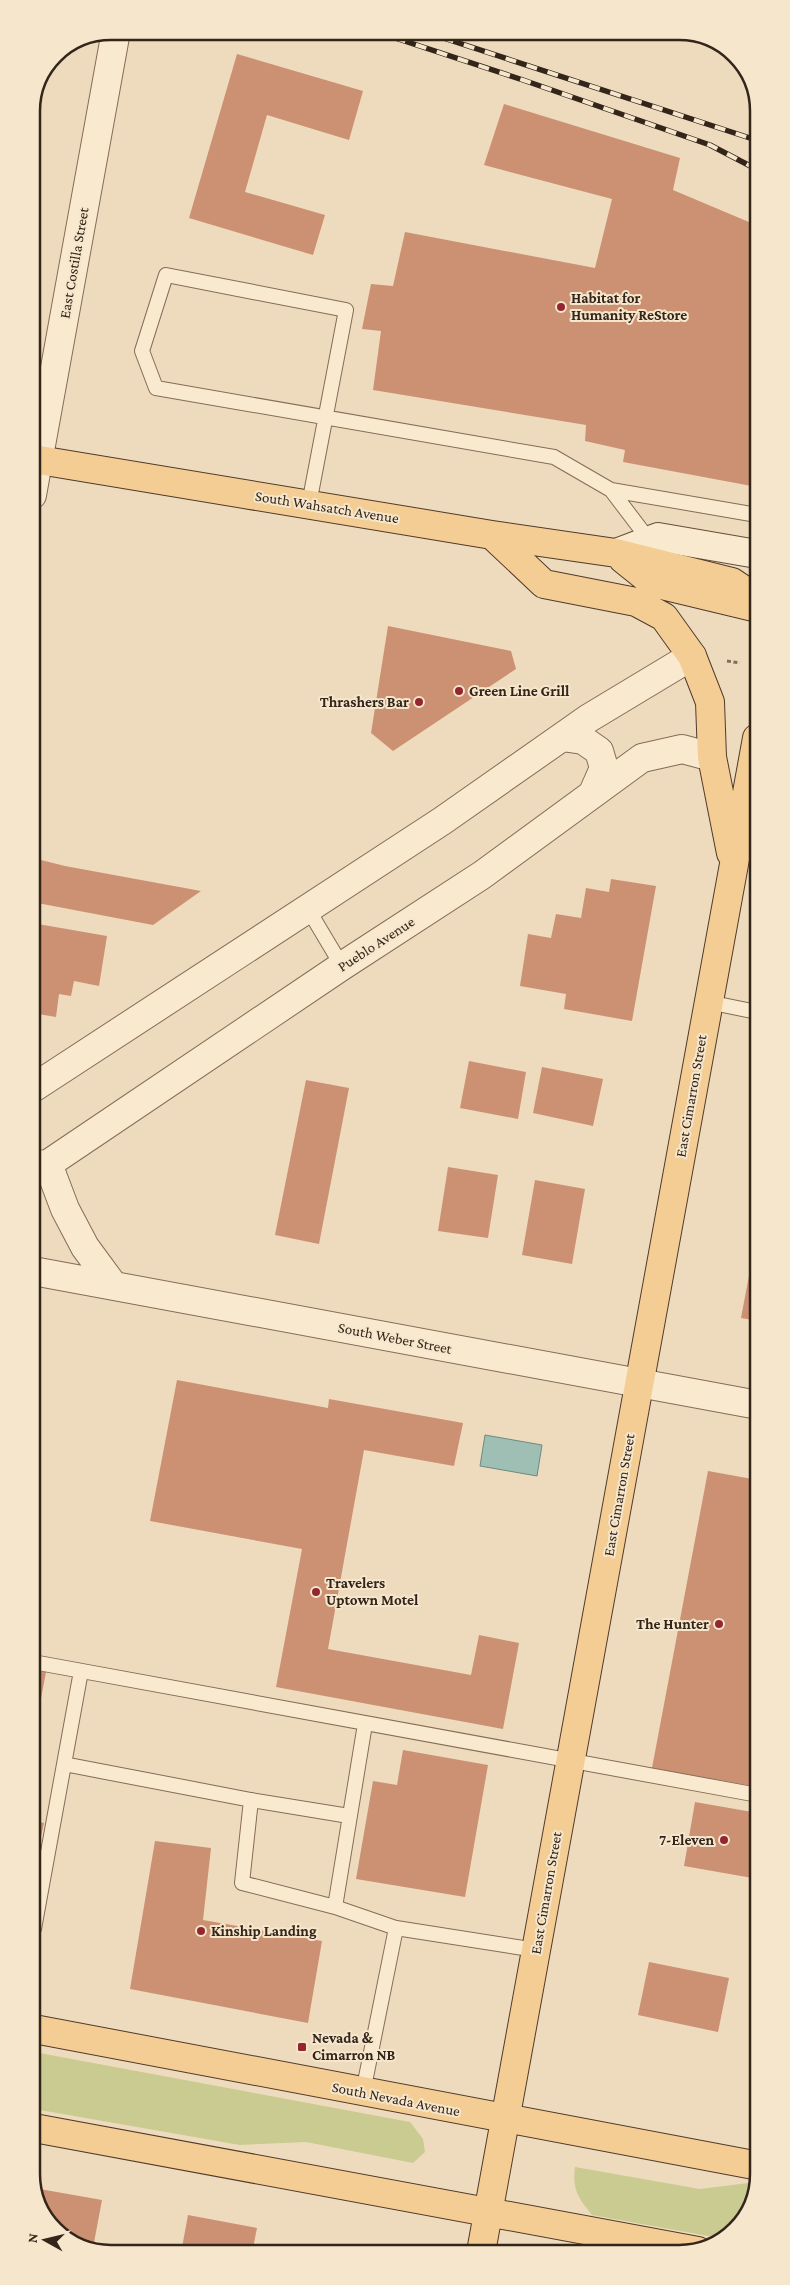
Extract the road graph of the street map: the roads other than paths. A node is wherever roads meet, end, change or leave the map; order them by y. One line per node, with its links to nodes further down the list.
1 (114, 40): 3 (street, East Costilla Street)
2 (326, 417): 2 (lane); 5 (lane); 6 (lane)
3 (40, 428)
4 (40, 460): 6 (main road, South Wahsatch Avenue)
5 (611, 490): 7 (lane); 9 (lane)
6 (309, 504): 8 (main road, South Wahsatch Avenue)
7 (750, 514)
8 (492, 535): 10 (main road, South Wahsatch Avenue); 14 (main road)
9 (649, 540): 10 (street, South Wahsatch Avenue); 11 (street, South Wahsatch Avenue)
10 (616, 553): 12 (main road); 13 (main road)
11 (750, 553)
12 (750, 594)
13 (750, 606)
14 (692, 656): 15 (street); 16 (main road)
15 (562, 737): 18 (street); 21 (street)
16 (712, 757): 18 (street, Pueblo Avenue); 20 (main road)
17 (750, 775): 20 (main road, East Cimarron Street)
18 (593, 793): 22 (street, Pueblo Avenue)
19 (750, 832): 20 (main road)
20 (733, 864): 23 (main road, East Cimarron Street)
21 (308, 909): 22 (lane); 25 (street)
22 (342, 966): 26 (street, Pueblo Avenue)
23 (708, 1002): 24 (lane); 29 (main road, East Cimarron Street)
24 (750, 1011)
25 (40, 1083)
26 (40, 1164): 28 (street, Pueblo Avenue)
27 (40, 1271): 28 (street, South Weber Street)
28 (114, 1285): 29 (street, South Weber Street)
29 (639, 1384): 30 (street, South Weber Street); 34 (main road, East Cimarron Street)
30 (750, 1404)
31 (40, 1663): 32 (lane)
32 (81, 1671): 33 (lane); 35 (lane)
33 (365, 1724): 34 (lane); 38 (lane)
34 (570, 1762): 36 (lane); 42 (main road, East Cimarron Street)
35 (64, 1764): 37 (lane); 39 (lane)
36 (750, 1794)
37 (251, 1800): 38 (lane); 40 (lane)
38 (350, 1816): 40 (lane)
39 (40, 1896)
40 (334, 1907): 41 (lane)
41 (396, 1928): 42 (lane); 44 (lane)
42 (536, 1950): 45 (main road, East Cimarron Street)
43 (40, 2030): 44 (main road, South Nevada Avenue)
44 (362, 2092): 45 (main road, South Nevada Avenue)
45 (506, 2119): 47 (main road, South Nevada Avenue); 48 (main road, East Cimarron Street)
46 (40, 2129): 48 (main road)
47 (750, 2164)
48 (488, 2214): 49 (main road, East Cimarron Street); 50 (main road)
49 (482, 2245)
50 (664, 2245)

